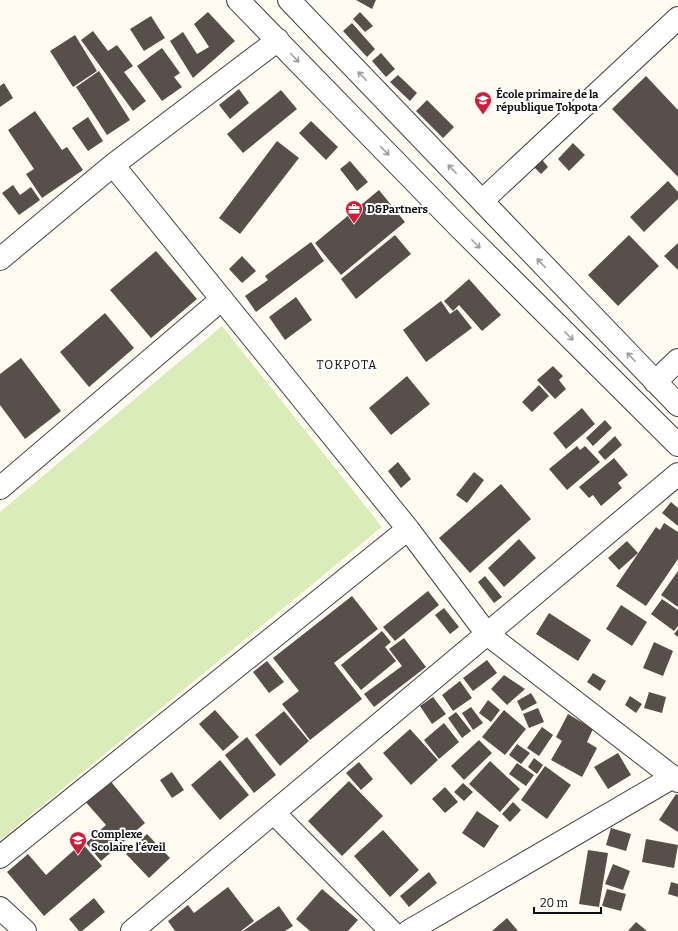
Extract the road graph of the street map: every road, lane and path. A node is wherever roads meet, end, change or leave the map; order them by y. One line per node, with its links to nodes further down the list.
1 (238, 0): 4 (street)
2 (289, 0): 6 (street, one-way to 2)
3 (678, 18): 6 (street)
4 (278, 40): 5 (street); 12 (street, one-way to 12)
5 (113, 165): 7 (street); 8 (street)
6 (482, 201): 10 (street, one-way to 6)
7 (0, 259)
8 (222, 299): 14 (street); 15 (street)
9 (678, 360): 10 (street)
10 (655, 382): 11 (street)
11 (678, 405)
12 (678, 445)
13 (678, 474): 16 (street)
14 (0, 488)
15 (408, 529): 16 (street); 19 (street)
16 (487, 634): 17 (street); 18 (street)
17 (675, 779): 24 (street)
18 (274, 813): 21 (street); 23 (street)
19 (0, 857)
20 (0, 908): 22 (street)
21 (143, 927)
22 (25, 931)
23 (391, 931)
24 (409, 931)

